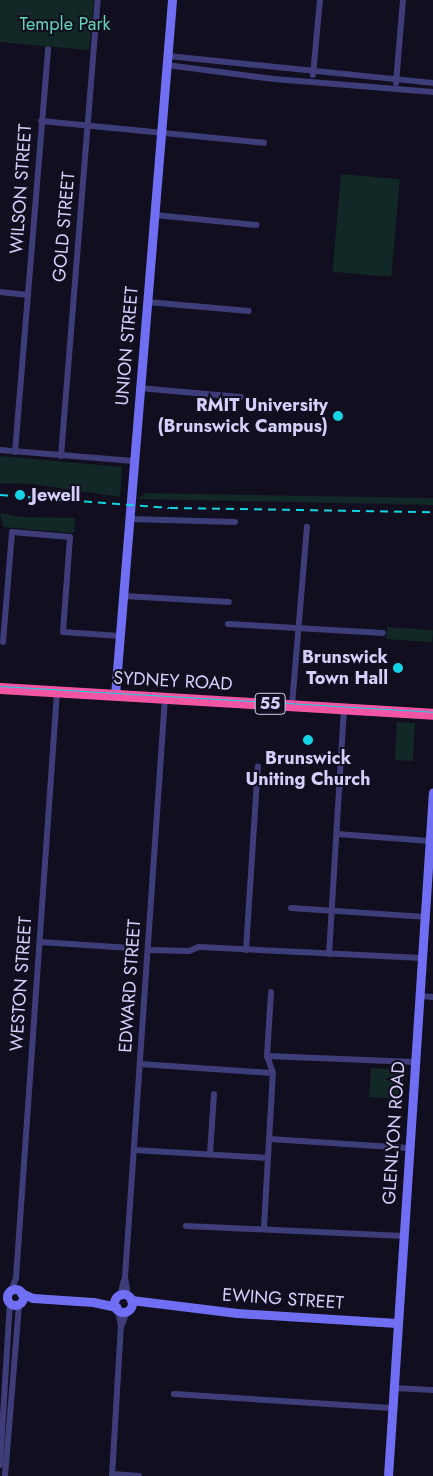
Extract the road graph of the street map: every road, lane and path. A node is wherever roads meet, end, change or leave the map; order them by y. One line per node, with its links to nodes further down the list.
1 (98, 0): 14 (street, GOLD STREET)
2 (172, 0): 6 (street, UNION STREET)
3 (320, 0): 7 (street)
4 (403, 0): 8 (street)
5 (48, 49): 13 (street, WILSON STREET)
6 (167, 61): 7 (street); 9 (street); 15 (street, UNION STREET)
7 (313, 73): 8 (street); 9 (street)
8 (396, 80): 10 (street); 11 (street)
9 (313, 81): 11 (street)
10 (433, 83)
11 (396, 88): 12 (street)
12 (433, 92)
13 (42, 121): 14 (street); 20 (street, WILSON STREET)
14 (88, 125): 15 (street); 27 (street, GOLD STREET)
15 (162, 132): 16 (street); 17 (street, UNION STREET)
16 (264, 143)
17 (155, 215): 18 (street); 21 (street, UNION STREET)
18 (257, 225)
19 (0, 292): 20 (street)
20 (28, 295): 26 (street, WILSON STREET)
21 (147, 302): 22 (street); 23 (street, UNION STREET)
22 (249, 311)
23 (139, 388): 24 (street); 28 (street, UNION STREET)
24 (241, 398)
25 (0, 450): 26 (street)
26 (15, 452): 27 (street)
27 (61, 456): 28 (street)
28 (134, 462): 29 (street, UNION STREET)
29 (129, 519): 30 (street); 32 (street, UNION STREET)
30 (235, 522)
31 (306, 527): 36 (street)
32 (124, 596): 33 (street); 38 (street, UNION STREET)
33 (229, 602)
34 (2, 622): 38 (street); 39 (street)
35 (228, 624): 36 (street)
36 (298, 629): 37 (street); 44 (street)
37 (383, 633)
38 (120, 636): 42 (street, UNION STREET)
39 (3, 642)
40 (0, 688): 41 (highway, SYDNEY ROAD / 55)
41 (57, 691): 42 (highway, SYDNEY ROAD / 55); 56 (street, WESTON STREET)
42 (115, 695): 43 (highway, SYDNEY ROAD / 55)
43 (165, 698): 44 (highway, SYDNEY ROAD / 55); 58 (street, EDWARD STREET)
44 (292, 705): 45 (highway, SYDNEY ROAD / 55)
45 (344, 708): 46 (highway, SYDNEY ROAD / 55); 50 (street)
46 (433, 714)
47 (258, 766): 59 (street)
48 (433, 792): 49 (street, GLENLYON ROAD)
49 (433, 803): 51 (street, GLENLYON ROAD)
50 (337, 834): 51 (street); 54 (street)
51 (430, 841): 52 (street, GLENLYON ROAD)
52 (430, 891): 55 (street, GLENLYON ROAD)
53 (291, 908): 54 (street)
54 (332, 911): 55 (street); 60 (street)
55 (425, 917): 61 (street, GLENLYON ROAD)
56 (40, 942): 57 (street); 78 (street, WESTON STREET)
57 (131, 948)
58 (148, 950): 59 (street); 67 (street, EDWARD STREET)
59 (246, 950): 60 (street)
60 (329, 954): 61 (street)
61 (422, 958): 63 (street, GLENLYON ROAD)
62 (271, 992): 65 (street)
63 (420, 996): 64 (street); 66 (street, GLENLYON ROAD)
64 (433, 997)
65 (267, 1056): 66 (street); 68 (street)
66 (416, 1062): 71 (street, GLENLYON ROAD)
67 (140, 1064): 68 (street); 72 (street, EDWARD STREET)
68 (273, 1073): 70 (street)
69 (214, 1094): 73 (street)
70 (270, 1139): 71 (street); 74 (street)
71 (409, 1148): 77 (street, GLENLYON ROAD)
72 (134, 1150): 73 (street); 79 (street, EDWARD STREET)
73 (210, 1154): 74 (street)
74 (268, 1158): 76 (street)
75 (186, 1226): 76 (street)
76 (264, 1227): 77 (street)
77 (404, 1236): 80 (street, GLENLYON ROAD)
78 (12, 1297): 79 (street, EWING STREET); 83 (street, WESTON STREET)
79 (123, 1304): 80 (street, EWING STREET); 87 (street, EDWARD STREET)
80 (397, 1323): 81 (street, GLENLYON ROAD)
81 (394, 1388): 82 (street); 85 (street, GLENLYON ROAD)
82 (433, 1390)
83 (8, 1392): 86 (street, WESTON STREET); 88 (street, WESTON STREET)
84 (174, 1394): 85 (street)
85 (392, 1408): 90 (street, GLENLYON ROAD)
86 (0, 1465)
87 (112, 1475): 89 (street)
88 (5, 1476)
89 (139, 1476)
90 (388, 1476)

